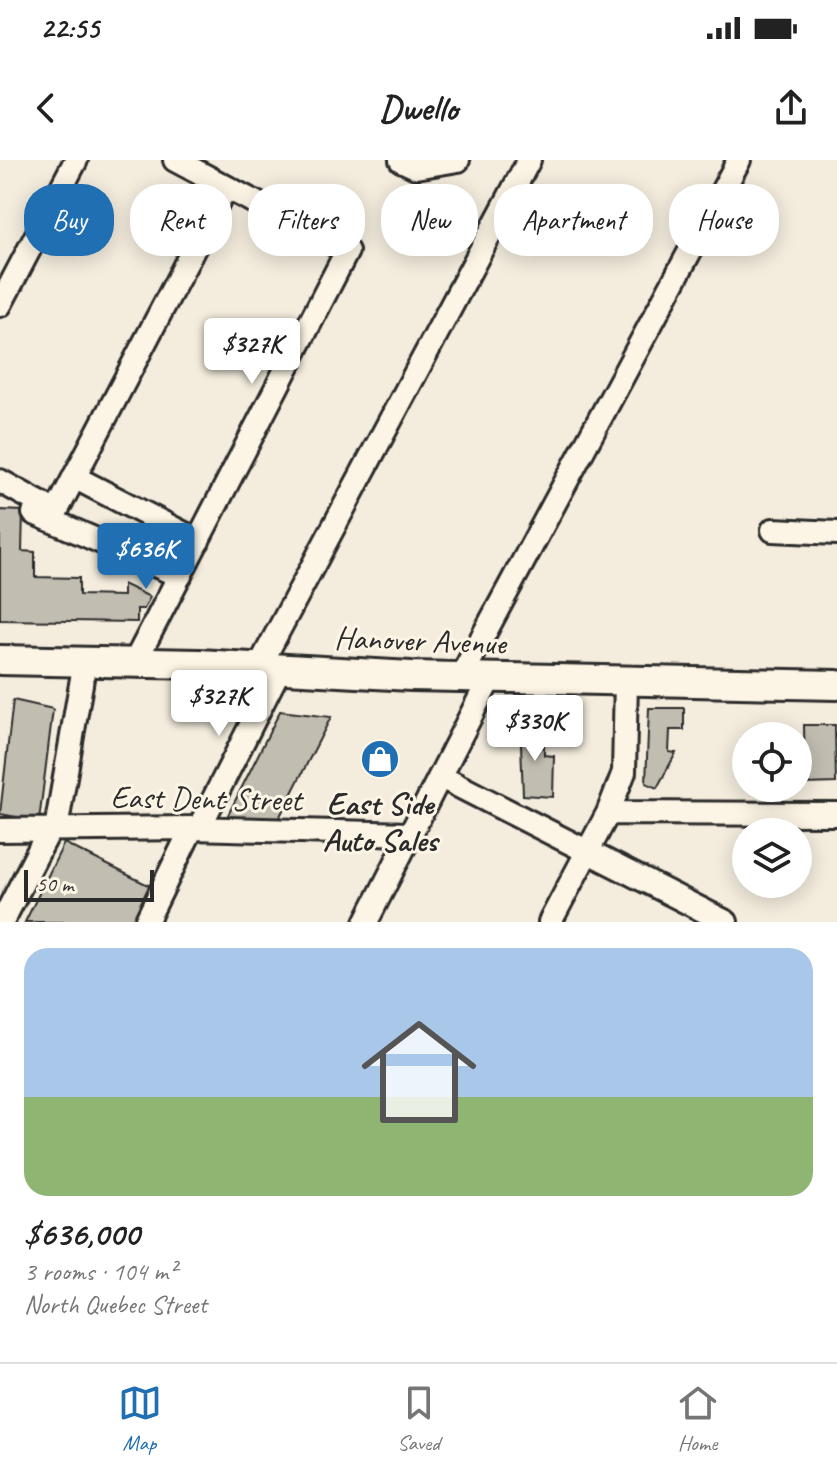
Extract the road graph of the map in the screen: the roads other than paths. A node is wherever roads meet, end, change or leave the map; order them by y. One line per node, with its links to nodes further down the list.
1 (76, 160): 10 (street)
2 (175, 160): 7 (street)
3 (401, 160): 4 (street)
4 (458, 160)
5 (529, 160): 21 (street)
6 (739, 160): 22 (street)
7 (220, 184)
8 (232, 190): 16 (street)
9 (190, 256): 11 (street)
10 (0, 305)
11 (74, 477): 12 (street); 16 (street)
12 (0, 481)
13 (0, 498): 17 (street)
14 (773, 530): 15 (street)
15 (837, 533)
16 (198, 541): 17 (street)
17 (180, 576): 20 (street)
18 (0, 660): 19 (main road, Hanover Avenue)
19 (85, 661): 20 (main road, Hanover Avenue); 30 (street)
20 (135, 662): 21 (main road, Hanover Avenue)
21 (270, 668): 22 (main road, Hanover Avenue); 29 (street)
22 (461, 677): 23 (main road, Hanover Avenue)
23 (490, 678): 24 (main road, Hanover Avenue); 26 (street)
24 (626, 681): 25 (main road, Hanover Avenue); 27 (street)
25 (837, 685)
26 (441, 777): 32 (street); 33 (street)
27 (608, 813): 28 (street); 33 (street)
28 (837, 814)
29 (195, 828): 30 (street, East Dent Street); 32 (street, East Dent Street); 35 (street)
30 (53, 829): 31 (street, East Dent Street); 34 (street)
31 (0, 830)
32 (410, 834): 36 (street)
33 (587, 850): 37 (street); 38 (street)
34 (2, 922)
35 (146, 922)
36 (366, 922)
37 (550, 922)
38 (726, 922)

